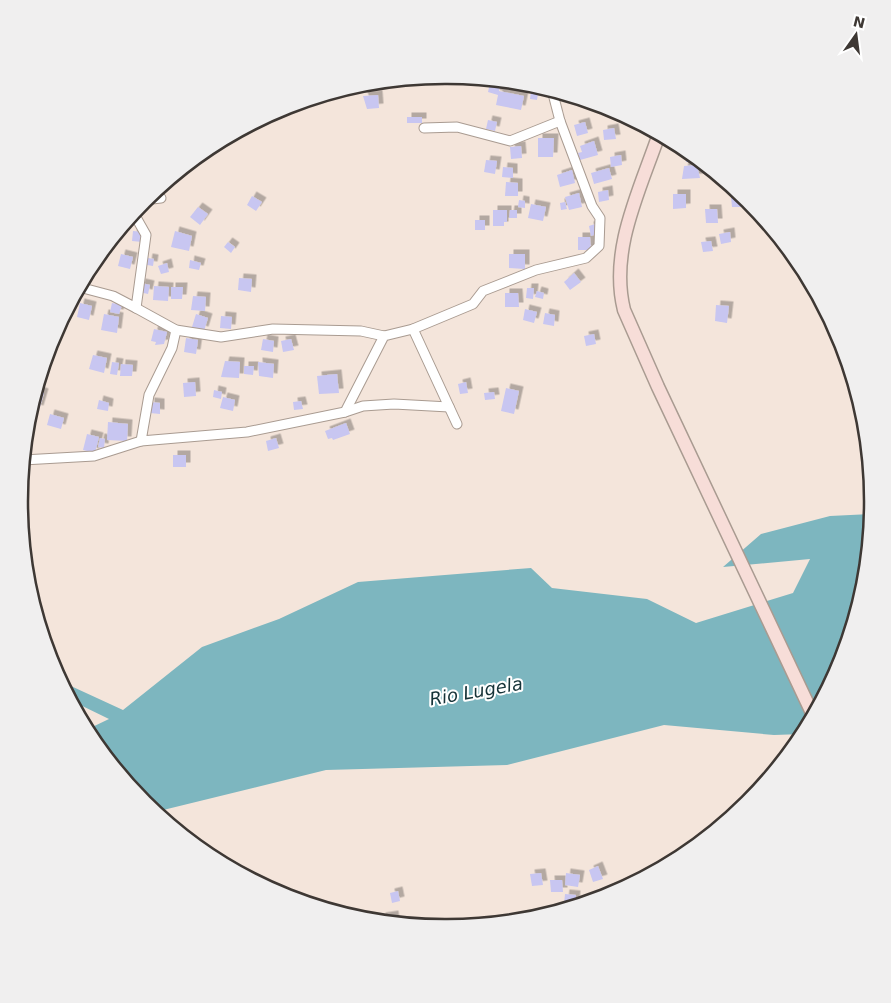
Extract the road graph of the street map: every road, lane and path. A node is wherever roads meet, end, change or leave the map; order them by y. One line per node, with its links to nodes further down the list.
1 (554, 98): 2 (street)
2 (560, 122): 3 (street); 10 (street)
3 (424, 128)
4 (656, 141): 18 (main road)
5 (158, 198): 6 (street)
6 (162, 198)
7 (137, 219): 9 (street)
8 (86, 289): 9 (street)
9 (136, 308): 11 (street)
10 (413, 329): 12 (street); 13 (street)
11 (176, 330): 12 (street); 16 (street)
12 (384, 336): 14 (street)
13 (450, 408): 14 (street); 15 (street)
14 (345, 412): 16 (street)
15 (457, 424)
16 (141, 441): 17 (street)
17 (30, 460)
18 (809, 707)

